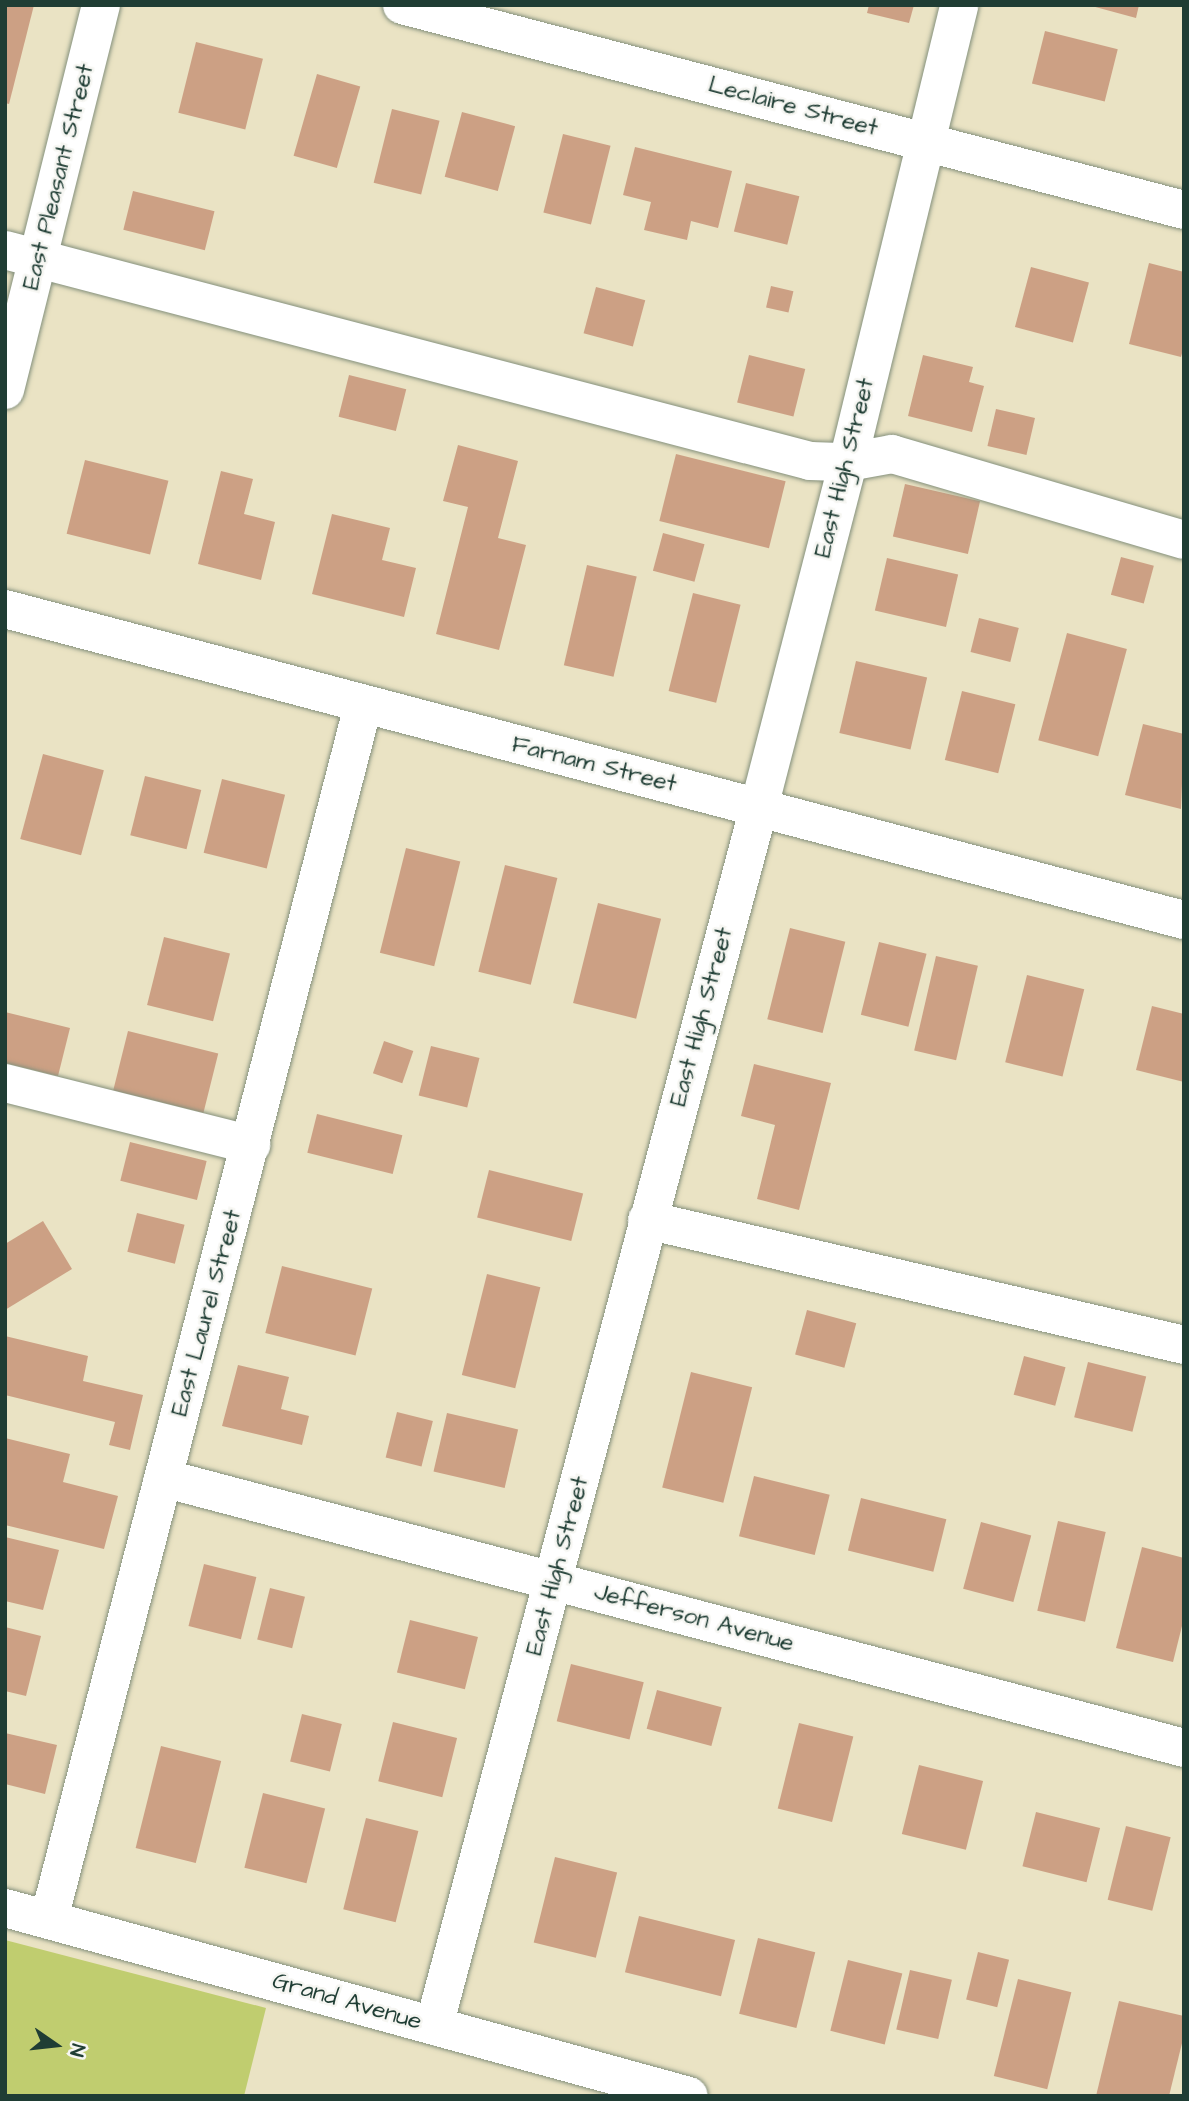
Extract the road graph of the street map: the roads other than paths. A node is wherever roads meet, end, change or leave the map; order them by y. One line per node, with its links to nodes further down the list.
1 (102, 5): 6 (street, East Pleasant Street)
2 (402, 5): 4 (street, Leclaire Street)
3 (959, 5): 4 (street, East High Street)
4 (926, 142): 5 (street, Leclaire Street); 8 (street, East High Street)
5 (1184, 210)
6 (22, 254): 7 (street, East Pleasant Street); 8 (street)
7 (5, 390)
8 (848, 462): 9 (street); 12 (street, East High Street)
9 (1184, 540)
10 (5, 609): 11 (street, Farnam Street)
11 (363, 706): 12 (street, Farnam Street); 15 (street, East Laurel Street)
12 (759, 807): 13 (street, Farnam Street); 16 (street, East High Street)
13 (1184, 920)
14 (5, 1083): 15 (street)
15 (251, 1145): 18 (street, East Laurel Street)
16 (647, 1220): 17 (street); 19 (street, East High Street)
17 (1184, 1345)
18 (163, 1478): 19 (street, Jefferson Avenue); 22 (street, East Laurel Street)
19 (555, 1581): 20 (street, Jefferson Avenue); 23 (street, East High Street)
20 (1184, 1748)
21 (5, 1908): 22 (street, Grand Avenue)
22 (49, 1919): 23 (street, Grand Avenue)
23 (434, 2026): 24 (street, Grand Avenue)
24 (609, 2085): 25 (street, Grand Avenue)
25 (689, 2096)

